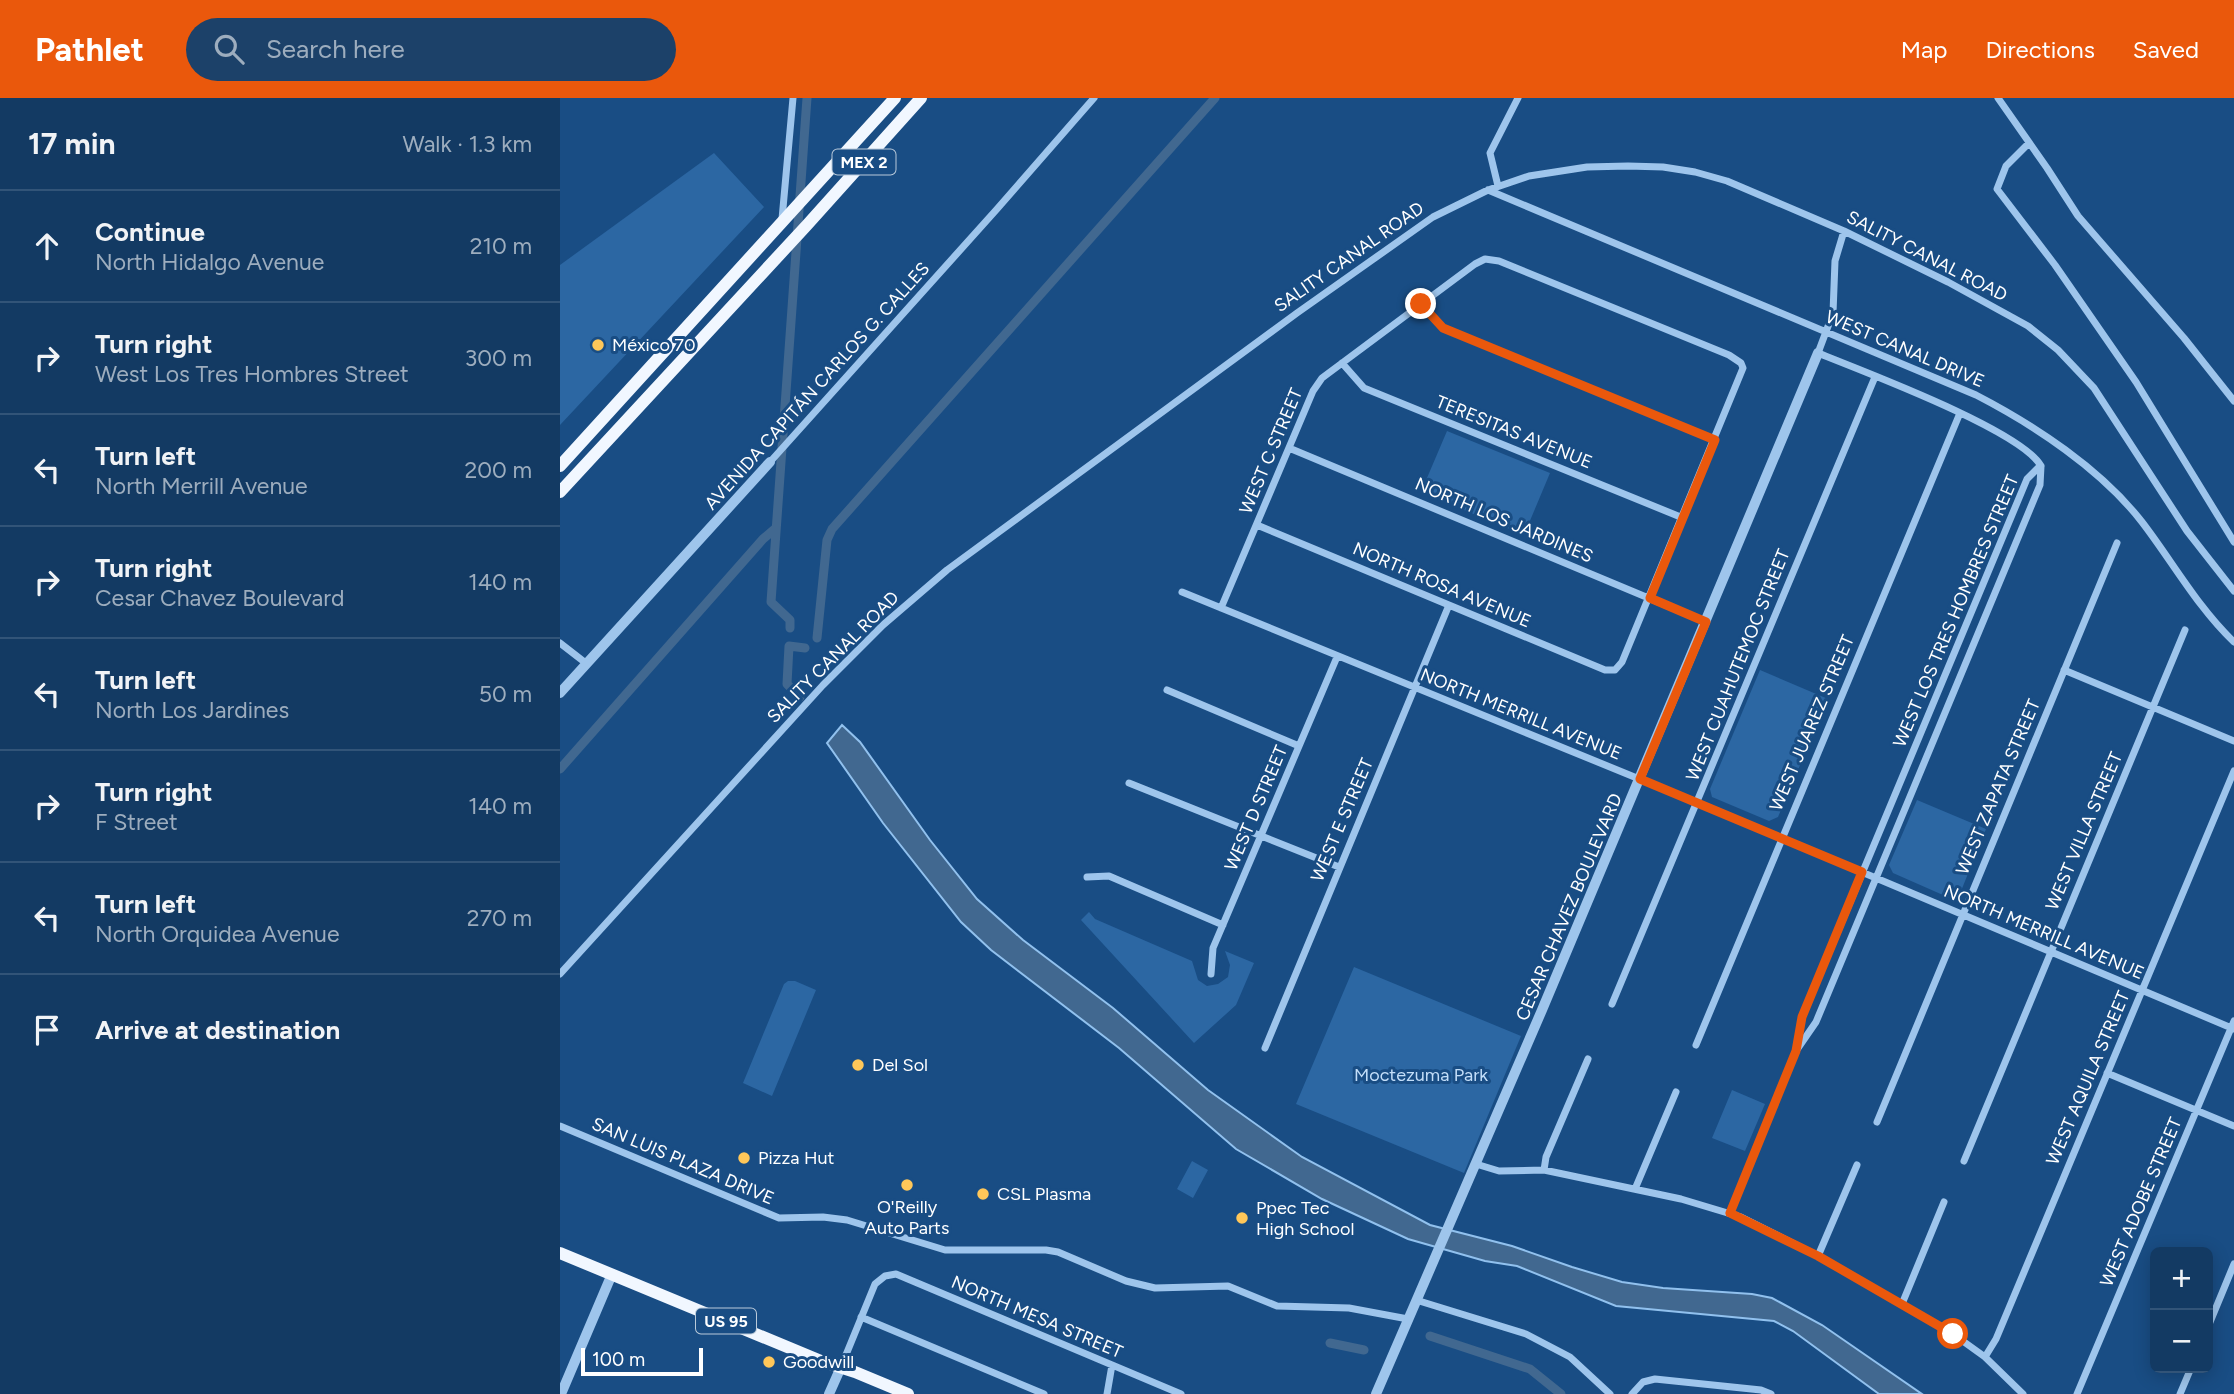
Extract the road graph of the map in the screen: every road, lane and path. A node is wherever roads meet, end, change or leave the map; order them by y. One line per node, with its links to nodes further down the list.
1 (793, 98): 10 (street)
2 (895, 98): 10 (highway, MEX 2)
3 (921, 98): 24 (highway, MEX 2)
4 (1094, 98): 21 (street, AVENIDA CAPITÁN CARLOS G. CALLES)
5 (1518, 98): 8 (street)
6 (1997, 98): 7 (street)
7 (2029, 143): 17 (street); 27 (street)
8 (1498, 186): 9 (street, SALITY CANAL ROAD); 11 (street, SALITY CANAL ROAD)
9 (1488, 190): 13 (street, WEST CANAL DRIVE); 60 (street, SALITY CANAL ROAD)
10 (787, 216): 22 (highway, MEX 2)
11 (1844, 231): 13 (street, CESAR CHAVEZ BOULEVARD); 29 (street, SALITY CANAL ROAD)
12 (1421, 304): 15 (street, WEST C STREET); 19 (street); 19 (street, WEST C STREET)
13 (1826, 333): 14 (street, CESAR CHAVEZ BOULEVARD); 36 (street, WEST CANAL DRIVE)
14 (1818, 353): 16 (street); 34 (street, CESAR CHAVEZ BOULEVARD)
15 (1342, 363): 20 (street, WEST C STREET); 25 (street, TERESITAS AVENUE)
16 (1875, 377): 18 (street); 50 (street, WEST CUAHUTEMOC STREET)
17 (2234, 401)
18 (1959, 413): 23 (street); 52 (street, WEST JUAREZ STREET)
19 (1715, 440): 25 (street)
20 (1289, 448): 26 (street, WEST C STREET); 31 (street, NORTH LOS JARDINES)
21 (770, 462): 39 (street, AVENIDA CAPITÁN CARLOS G. CALLES)
22 (560, 466)
23 (2041, 466): 54 (street, WEST LOS TRES HOMBRES STREET); 56 (street, WEST LOS TRES HOMBRES STREET)
24 (560, 492)
25 (1683, 518): 31 (street)
26 (1257, 525): 32 (street, NORTH ROSA AVENUE); 33 (street, WEST C STREET)
27 (2234, 542)
28 (2118, 543): 40 (street, WEST ZAPATA STREET)
29 (2234, 591)
30 (1182, 592): 33 (street, NORTH MERRILL AVENUE)
31 (1650, 598): 32 (street, NORTH ROSA AVENUE); 34 (street, NORTH LOS JARDINES)
32 (1449, 605): 41 (street, WEST E STREET)
33 (1221, 608): 38 (street, NORTH MERRILL AVENUE)
34 (1706, 622): 48 (street, CESAR CHAVEZ BOULEVARD)
35 (2185, 630): 44 (street, WEST VILLA STREET)
36 (2234, 642)
37 (560, 643): 39 (street)
38 (1337, 657): 41 (street, NORTH MERRILL AVENUE); 46 (street, WEST D STREET)
39 (587, 664): 43 (street, AVENIDA CAPITÁN CARLOS G. CALLES)
40 (2064, 670): 44 (street); 57 (street, WEST ZAPATA STREET)
41 (1414, 687): 48 (street, NORTH MERRILL AVENUE); 53 (street, WEST E STREET)
42 (1167, 690): 46 (street)
43 (560, 693)
44 (2153, 706): 45 (street); 59 (street, WEST VILLA STREET)
45 (2234, 741)
46 (1299, 746): 51 (street, WEST D STREET)
47 (2234, 771): 62 (street, WEST AQUILA STREET)
48 (1640, 779): 50 (street, NORTH MERRILL AVENUE); 76 (street, CESAR CHAVEZ BOULEVARD)
49 (1129, 783): 51 (street)
50 (1698, 803): 52 (street, NORTH MERRILL AVENUE); 63 (street, WEST CUAHUTEMOC STREET)
51 (1261, 836): 53 (street); 58 (street, WEST D STREET)
52 (1781, 838): 54 (street, NORTH MERRILL AVENUE); 65 (street, WEST JUAREZ STREET)
53 (1339, 867): 66 (street, WEST E STREET)
54 (1862, 872): 56 (street, NORTH MERRILL AVENUE); 67 (street, WEST LOS TRES HOMBRES STREET)
55 (1087, 877): 58 (street)
56 (1876, 878): 57 (street, NORTH MERRILL AVENUE); 67 (street, WEST LOS TRES HOMBRES STREET)
57 (1963, 914): 59 (street, NORTH MERRILL AVENUE); 72 (street, WEST ZAPATA STREET)
58 (1223, 925): 61 (street, WEST D STREET)
59 (2051, 951): 62 (street, NORTH MERRILL AVENUE); 75 (street, WEST VILLA STREET)
60 (560, 974)
61 (1211, 974)
62 (2142, 990): 64 (street, NORTH MERRILL AVENUE); 69 (street, WEST AQUILA STREET)
63 (1612, 1004)
64 (2233, 1026): 71 (street, WEST ADOBE STREET)
65 (1696, 1045)
66 (1265, 1048)
67 (1796, 1051): 81 (street, WEST LOS TRES HOMBRES STREET)
68 (1588, 1059): 78 (street)
69 (2107, 1073): 71 (street); 91 (street, WEST AQUILA STREET)
70 (1676, 1092): 79 (street)
71 (2197, 1111): 74 (street); 106 (street, WEST ADOBE STREET)
72 (1877, 1122)
73 (560, 1126): 90 (street, SAN LUIS PLAZA DRIVE)
74 (2234, 1126)
75 (1964, 1161)
76 (1476, 1164): 78 (street); 86 (street, CESAR CHAVEZ BOULEVARD)
77 (1857, 1165): 83 (street)
78 (1544, 1170): 79 (street)
79 (1635, 1189): 81 (street)
80 (1944, 1202): 87 (street)
81 (1730, 1213): 83 (street)
82 (560, 1253): 85 (highway, US 95)
83 (1818, 1256): 87 (street)
84 (2234, 1264): 88 (street)
85 (612, 1275): 93 (highway, US 95); 95 (street)
86 (1416, 1300): 90 (street, CESAR CHAVEZ BOULEVARD); 102 (street)
87 (1902, 1304): 91 (street)
88 (2213, 1315)
89 (861, 1317): 92 (street, NORTH MESA STREET); 93 (street); 98 (street)
90 (1408, 1320): 101 (street, CESAR CHAVEZ BOULEVARD)
91 (1985, 1357): 105 (street)
92 (1112, 1365): 99 (street); 100 (street, NORTH MESA STREET)
93 (841, 1367): 96 (street); 97 (highway, US 95)
94 (2189, 1373): 107 (street)
95 (561, 1394)
96 (829, 1394)
97 (908, 1394)
98 (1044, 1394)
99 (1107, 1394)
100 (1181, 1394)
101 (1376, 1394)
102 (1610, 1394)
103 (1632, 1394): 104 (street)
104 (1771, 1394)
105 (2024, 1394)
106 (2077, 1394)
107 (2180, 1394)

